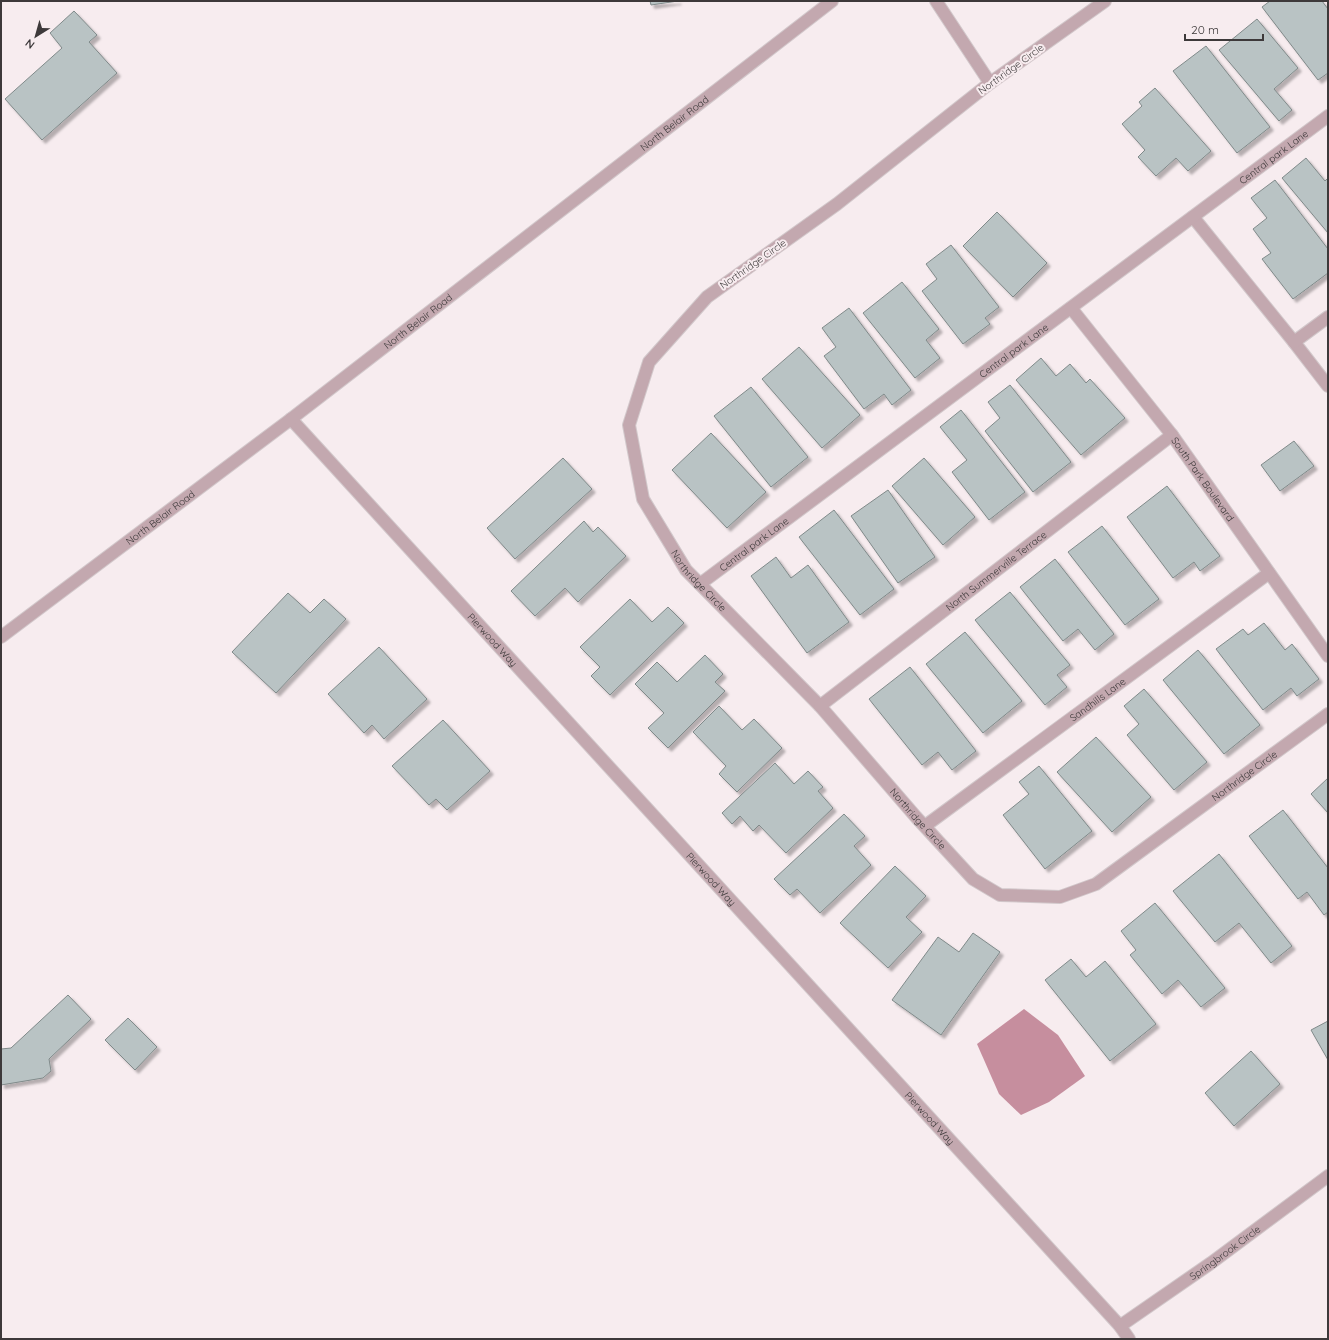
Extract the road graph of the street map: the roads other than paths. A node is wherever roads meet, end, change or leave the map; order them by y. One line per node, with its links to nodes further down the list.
1 (832, 1): 11 (street, North Belair Road)
2 (936, 1): 4 (street)
3 (1105, 1): 4 (street, Northridge Circle)
4 (990, 83): 14 (street, Northridge Circle)
5 (1328, 116): 6 (street, Central park Lane)
6 (1193, 217): 7 (street, Central park Lane); 9 (street)
7 (1071, 308): 12 (street, South Park Boulevard); 14 (street, Central park Lane)
8 (1328, 317): 9 (street)
9 (1294, 342): 10 (street)
10 (1328, 386)
11 (291, 419): 15 (street, North Belair Road); 21 (street, Pierwood Way)
12 (1172, 435): 13 (street, South Park Boulevard); 17 (street, North Summerville Terrace)
13 (1269, 572): 16 (street, South Park Boulevard); 19 (street, Sandhills Lane)
14 (700, 584): 17 (street, Northridge Circle)
15 (1, 637)
16 (1328, 656)
17 (820, 706): 19 (street, Northridge Circle)
18 (1328, 714): 19 (street, Northridge Circle)
19 (925, 826)
20 (1328, 1176): 21 (street, Springbrook Circle)
21 (1120, 1326): 22 (street, Pierwood Way)
22 (1129, 1339)

